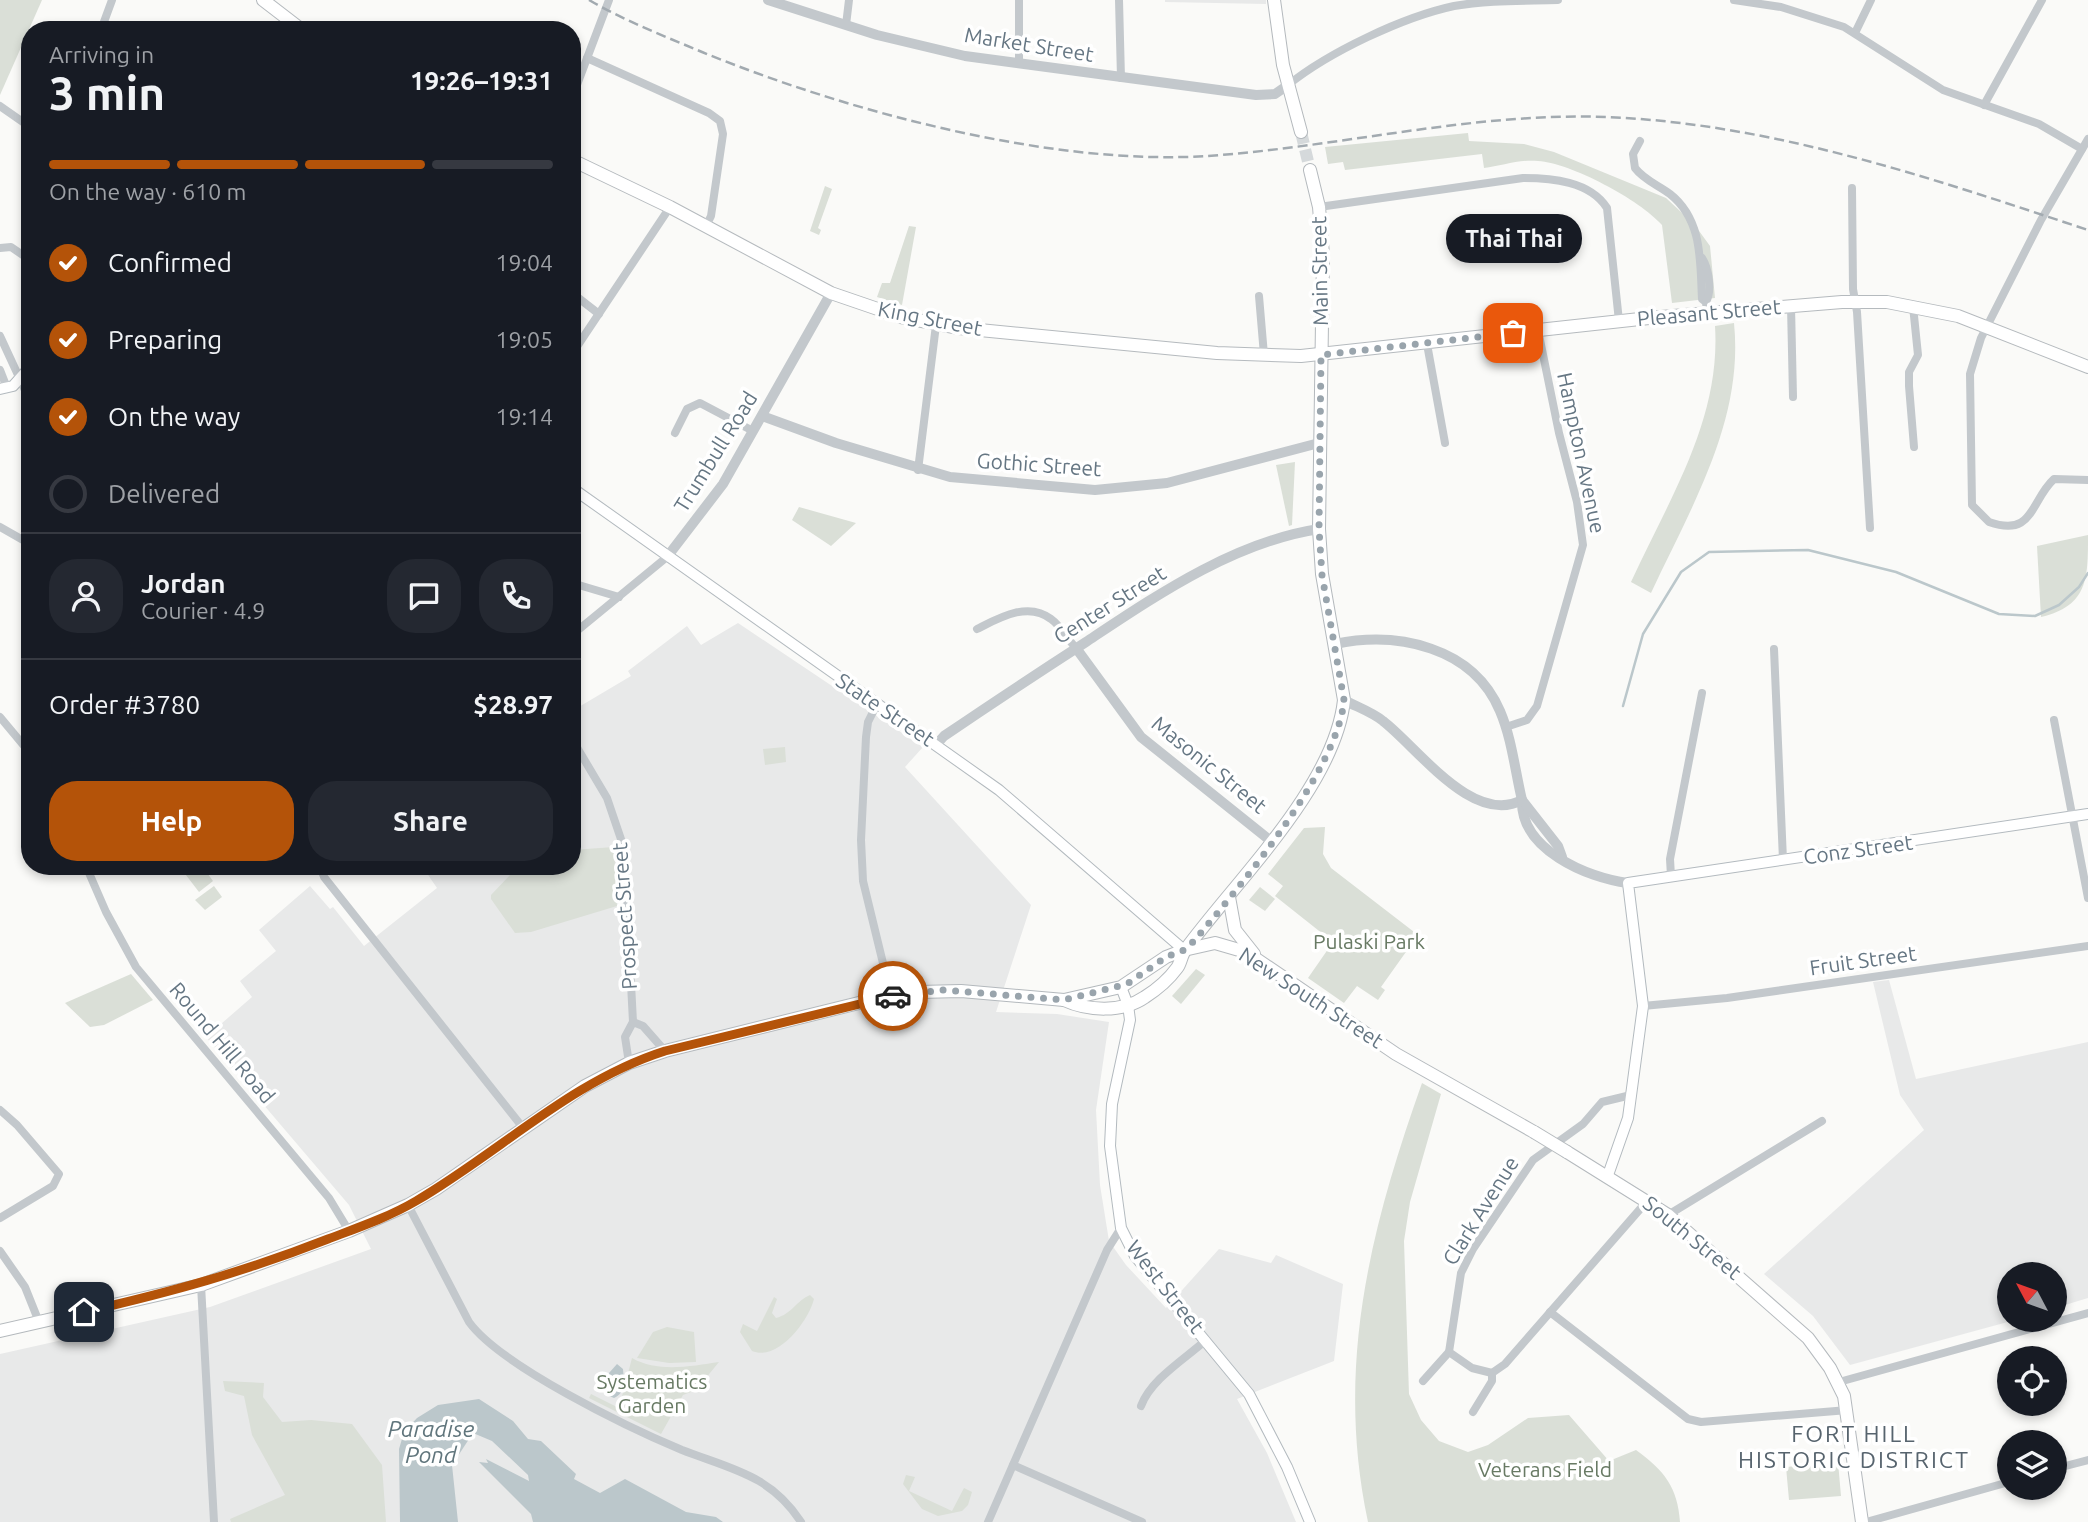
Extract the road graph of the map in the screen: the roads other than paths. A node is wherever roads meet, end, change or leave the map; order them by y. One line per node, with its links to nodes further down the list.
1 (112, 0): 15 (street)
2 (263, 0): 16 (main road)
3 (609, 0): 19 (street)
4 (768, 0): 17 (street, Market Street)
5 (849, 0): 17 (street)
6 (1019, 0): 20 (street)
7 (1119, 0): 22 (street)
8 (1274, 0): 23 (main road)
9 (1558, 0): 14 (street)
10 (1734, 0): 13 (street)
11 (1871, 0): 18 (street)
12 (2042, 0): 24 (street)
13 (1755, 1): 18 (street)
14 (1456, 3): 23 (street)
15 (104, 21)
16 (287, 21)
17 (846, 26): 20 (street, Market Street)
18 (1855, 33): 24 (street)
19 (587, 58): 21 (street); 36 (street)
20 (1019, 64): 22 (street, Market Street)
21 (581, 74)
22 (1121, 79): 23 (street, Market Street)
23 (1288, 85): 27 (main road)
24 (1984, 105): 30 (street)
25 (0, 106): 26 (street)
26 (21, 121)
27 (1301, 132)
28 (2088, 139): 30 (street)
29 (1640, 141): 45 (street)
30 (2082, 149): 49 (street)
31 (581, 164): 35 (main road, King Street)
32 (1310, 170): 34 (main road, Main Street)
33 (1852, 188): 42 (street)
34 (1319, 206): 47 (street); 55 (main road, Main Street)
35 (670, 207): 36 (main road, King Street); 46 (street)
36 (706, 226): 39 (main road, King Street)
37 (0, 248): 38 (street)
38 (21, 254)
39 (831, 293): 48 (main road, King Street); 62 (street, Trumbull Road)
40 (1259, 296): 54 (street)
41 (581, 300): 46 (street)
42 (1855, 302): 43 (main road, Pleasant Street); 44 (main road, Pleasant Street); 72 (street)
43 (1913, 305): 49 (main road, Pleasant Street); 67 (street)
44 (1791, 306): 45 (main road, Pleasant Street); 61 (street)
45 (1707, 307): 47 (main road, Pleasant Street)
46 (599, 314): 52 (street)
47 (1619, 321): 50 (main road, Pleasant Street)
48 (936, 325): 54 (main road, King Street); 68 (street)
49 (1987, 327): 56 (main road, Pleasant Street); 69 (street)
50 (1538, 330): 53 (main road, Pleasant Street); 88 (street, Hampton Avenue)
51 (0, 336): 59 (street)
52 (581, 341)
53 (1427, 344): 55 (main road, Pleasant Street); 66 (street)
54 (1264, 355): 55 (main road, King Street)
55 (1321, 355): 65 (main road, Main Street)
56 (2088, 367)
57 (0, 370): 60 (street)
58 (21, 379): 60 (main road)
59 (21, 382)
60 (3, 388)
61 (1793, 397)
62 (762, 416): 63 (street, Trumbull Road); 68 (street, Gothic Street)
63 (753, 431): 64 (street); 75 (street, Trumbull Road)
64 (675, 433)
65 (1319, 443): 68 (street, Gothic Street); 73 (main road, Main Street)
66 (1445, 443)
67 (1914, 447)
68 (918, 470)
69 (2088, 480)
70 (581, 495): 75 (main road, State Street)
71 (0, 527): 74 (street)
72 (1870, 528)
73 (1319, 529): 80 (main road, Main Street); 81 (street, Center Street)
74 (21, 539)
75 (667, 557): 77 (street, Trumbull Road); 85 (main road, State Street)
76 (581, 586): 77 (street)
77 (619, 597): 78 (street, Trumbull Road)
78 (581, 628)
79 (978, 629): 81 (street)
80 (1335, 644): 84 (main road, Main Street); 88 (street)
81 (1076, 648): 90 (street, Center Street); 95 (street, Masonic Street)
82 (1774, 649): 96 (street)
83 (1702, 693): 99 (street)
84 (1344, 700): 92 (street); 95 (main road, Main Street)
85 (877, 704): 90 (main road, State Street); 107 (street)
86 (0, 717): 89 (street)
87 (2054, 720): 94 (street)
88 (1506, 727): 92 (street)
89 (21, 742)
90 (936, 745): 104 (main road, State Street)
91 (581, 754): 111 (street, Prospect Street)
92 (1522, 800): 100 (street)
93 (2088, 814): 94 (main road, Conz Street)
94 (2072, 818): 96 (main road, Conz Street); 102 (street)
95 (1271, 841): 101 (main road, Main Street)
96 (1783, 860): 99 (main road, Conz Street)
97 (90, 875): 125 (street, Round Hill Road)
98 (323, 875): 118 (street)
99 (1671, 876): 100 (main road, Conz Street)
100 (1628, 883): 110 (main road)
101 (1229, 897): 104 (main road, Main Street); 105 (main road)
102 (2088, 898)
103 (2088, 946): 110 (street, Fruit Street)
104 (1184, 950): 105 (main road, New South Street); 106 (main road, Main Street); 109 (main road, Main Street)
105 (1262, 962): 113 (main road, New South Street)
106 (1121, 987): 108 (main road); 109 (main road, West Street)
107 (891, 996): 108 (main road); 112 (main road)
108 (1064, 1000): 109 (main road)
109 (1128, 1004): 124 (main road, West Street)
110 (1643, 1006): 115 (main road)
111 (633, 1022): 112 (street); 114 (street, Prospect Street)
112 (665, 1051): 114 (main road)
113 (1396, 1054): 119 (main road, South Street, bridge)
114 (629, 1063): 118 (main road)
115 (1631, 1095): 119 (main road); 133 (street, Clark Avenue)
116 (0, 1110): 123 (street)
117 (1822, 1121): 122 (street)
118 (524, 1129): 121 (main road)
119 (1608, 1175): 120 (main road, South Street)
120 (1648, 1200): 122 (main road, South Street); 128 (street)
121 (408, 1205): 125 (main road); 145 (street)
122 (1668, 1215): 136 (main road, South Street)
123 (0, 1218)
124 (1121, 1228): 132 (main road, West Street); 141 (street)
125 (349, 1231): 127 (main road)
126 (0, 1251): 130 (street)
127 (201, 1284): 130 (main road); 144 (street)
128 (1549, 1312): 134 (street); 138 (street)
129 (2088, 1313): 136 (street)
130 (39, 1322): 131 (main road)
131 (0, 1331)
132 (1206, 1340): 137 (street); 148 (main road, West Street)
133 (1450, 1352): 134 (street); 135 (street)
134 (1492, 1373): 139 (street)
135 (1423, 1381)
136 (1839, 1382): 138 (main road, South Street)
137 (1141, 1406)
138 (1848, 1410): 149 (main road, South Street)
139 (1473, 1412)
140 (2088, 1460): 142 (street)
141 (1013, 1465): 146 (street); 147 (street)
142 (2067, 1466)
143 (1997, 1485): 149 (street)
144 (214, 1522)
145 (801, 1522)
146 (988, 1522)
147 (1142, 1522)
148 (1310, 1522)
149 (1864, 1522)

